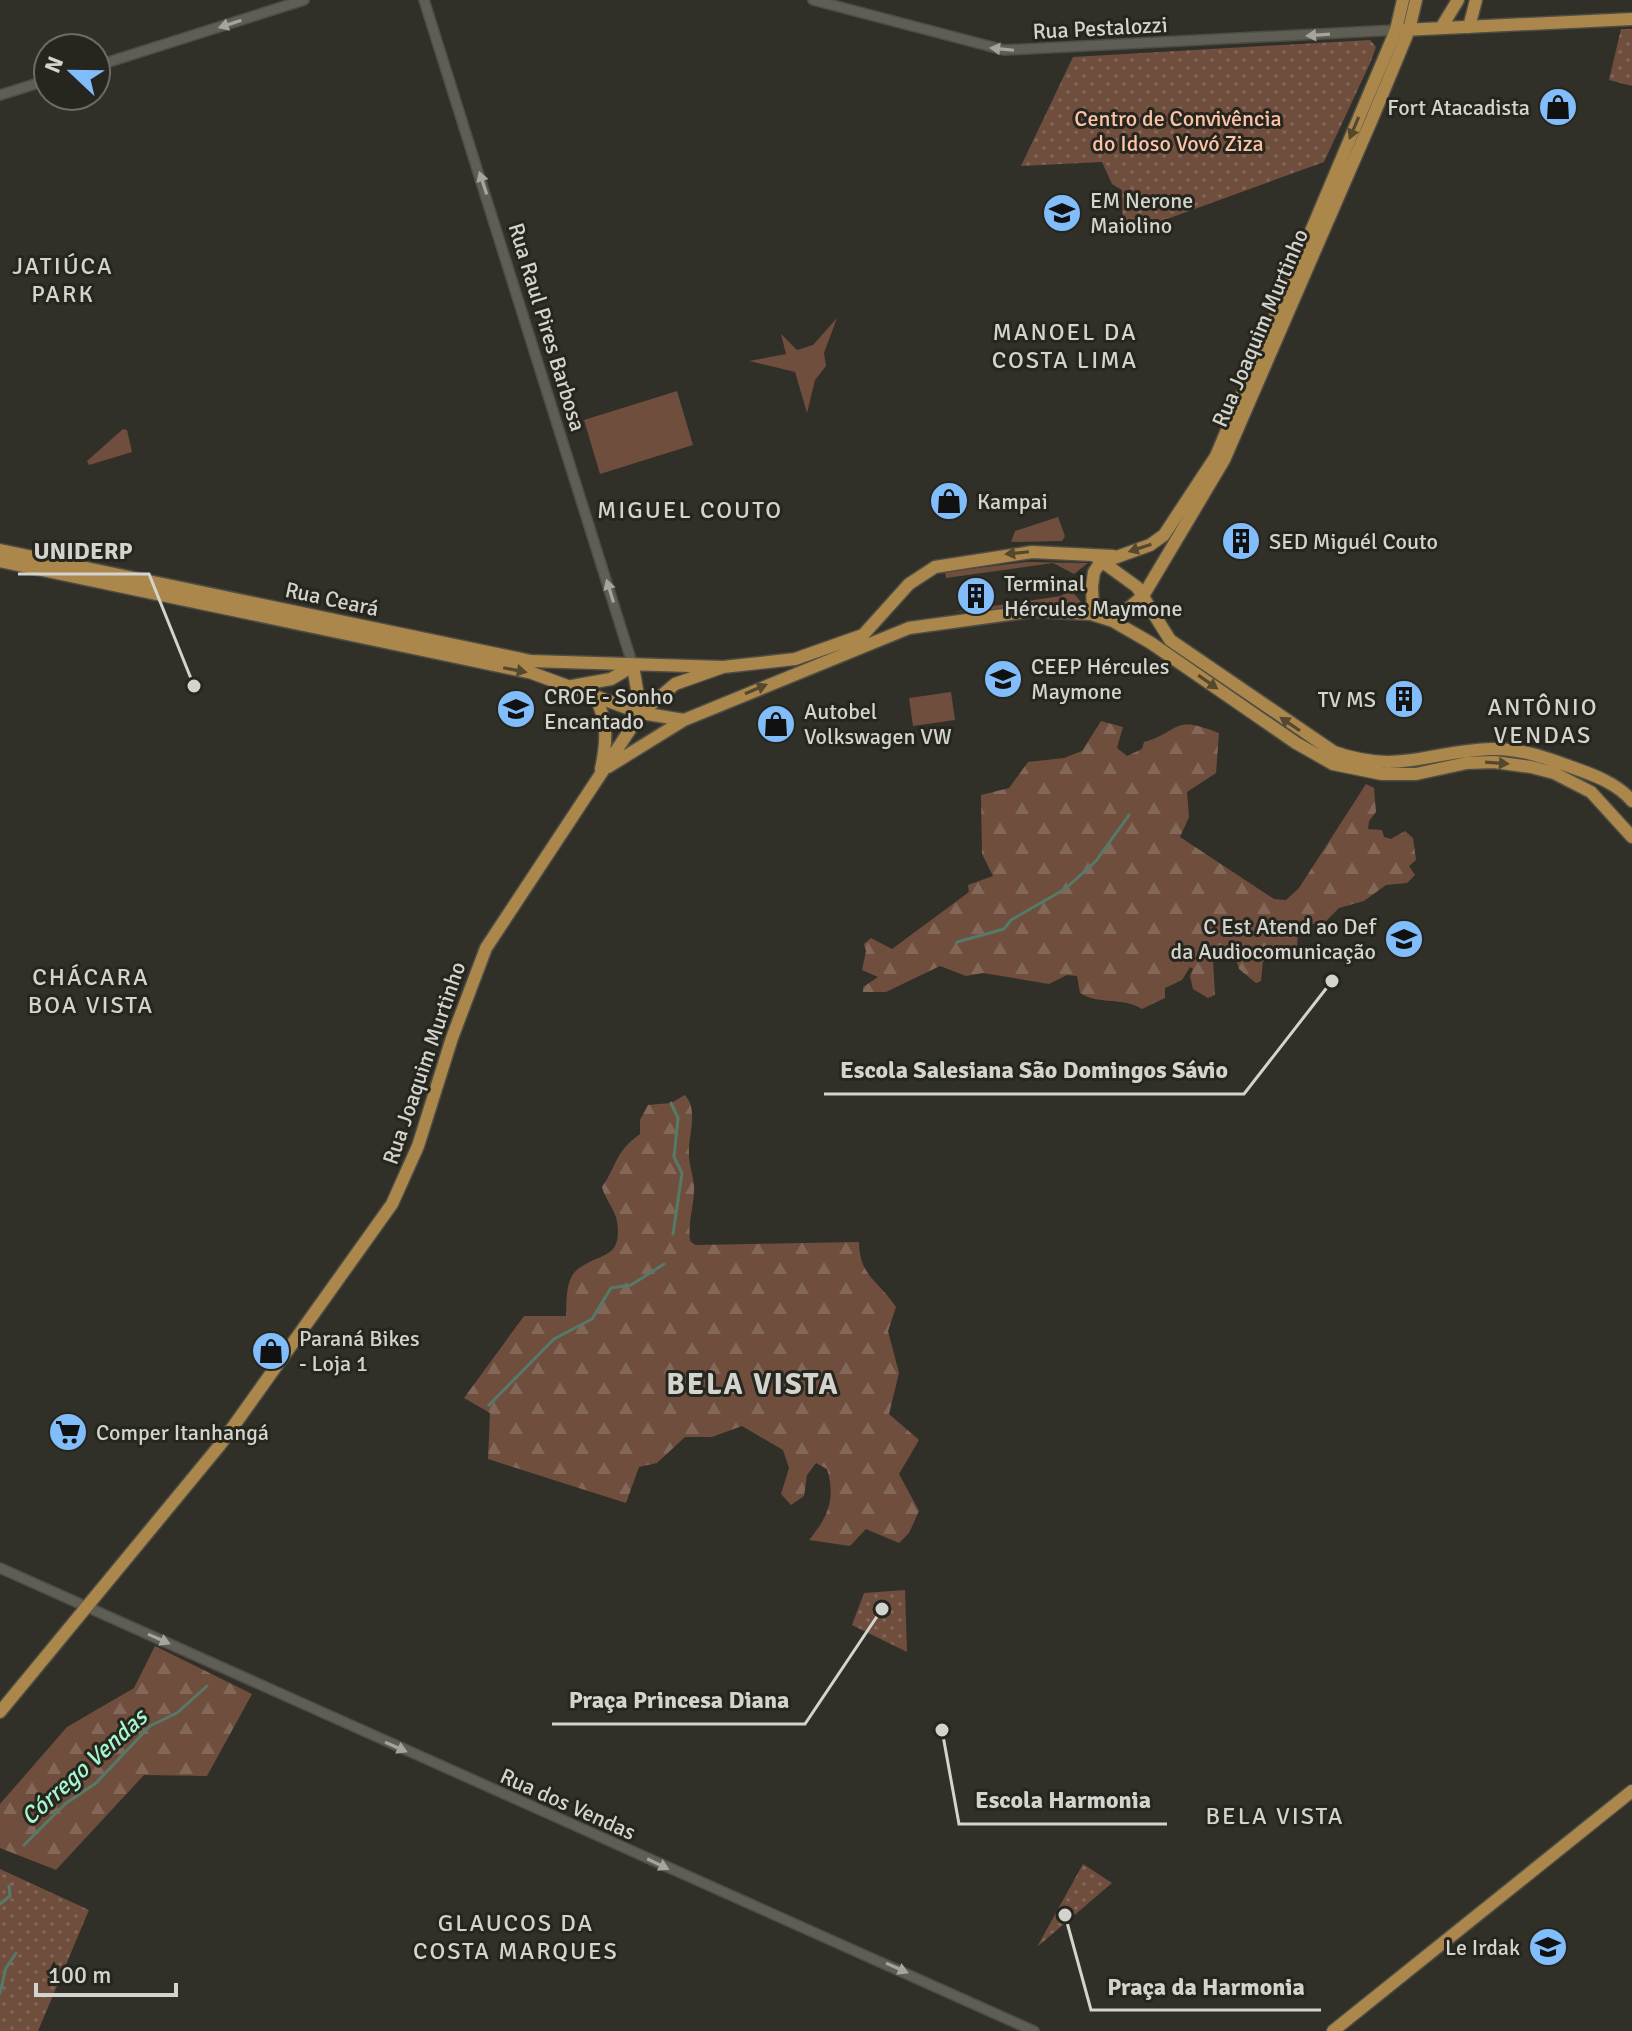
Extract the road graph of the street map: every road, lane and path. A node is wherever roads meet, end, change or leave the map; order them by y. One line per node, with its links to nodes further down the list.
1 (304, 0): 12 (street, one-way to 12)
2 (424, 0): 21 (street, Rua Raul Pires Barbosa, one-way to 2)
3 (813, 0): 11 (street, Rua Pestalozzi, one-way to 3)
4 (1403, 0): 11 (main road)
5 (1416, 0): 11 (main road)
6 (1458, 0): 10 (main road)
7 (1476, 0): 9 (main road)
8 (1632, 19): 9 (main road)
9 (1469, 27): 10 (main road)
10 (1441, 28): 11 (main road)
11 (1402, 30): 16 (main road, Rua Joaquim Murtinho, one-way to 16); 18 (main road, Rua Joaquim Murtinho)
12 (112, 61)
13 (32, 85): 14 (street)
14 (0, 95)
15 (0, 550): 21 (main road, Rua Ceará)
16 (1103, 558): 18 (main road); 19 (main road); 23 (main road, Rua Joaquim Murtinho, one-way to 23)
17 (0, 561): 24 (main road, Rua Ceará, one-way to 24)
18 (1143, 596): 20 (main road, Rua Joaquim Murtinho); 30 (main road, one-way to 18)
19 (1093, 614): 20 (main road); 27 (main road, one-way to 19)
20 (1113, 621): 29 (main road, one-way to 29)
21 (633, 666): 22 (main road, Rua Ceará); 24 (main road); 26 (main road)
22 (659, 666): 23 (main road, Rua Joaquim Murtinho)
23 (723, 667): 26 (main road, Rua Joaquim Murtinho)
24 (572, 686): 25 (main road, Rua Ceará)
25 (595, 696): 26 (main road, Rua Ceará); 28 (main road)
26 (641, 713): 27 (main road); 28 (main road, Rua Joaquim Murtinho)
27 (684, 720): 28 (main road)
28 (601, 773): 33 (main road, Rua Joaquim Murtinho)
29 (1591, 792): 30 (main road); 31 (main road)
30 (1630, 799)
31 (1632, 837)
32 (0, 1568): 33 (street, Rua dos Vendas)
33 (88, 1608): 34 (main road, Rua Joaquim Murtinho); 36 (street, Rua dos Vendas, one-way to 36)
34 (0, 1712)
35 (1632, 1791): 37 (main road)
36 (1034, 2031)
37 (1333, 2031)

